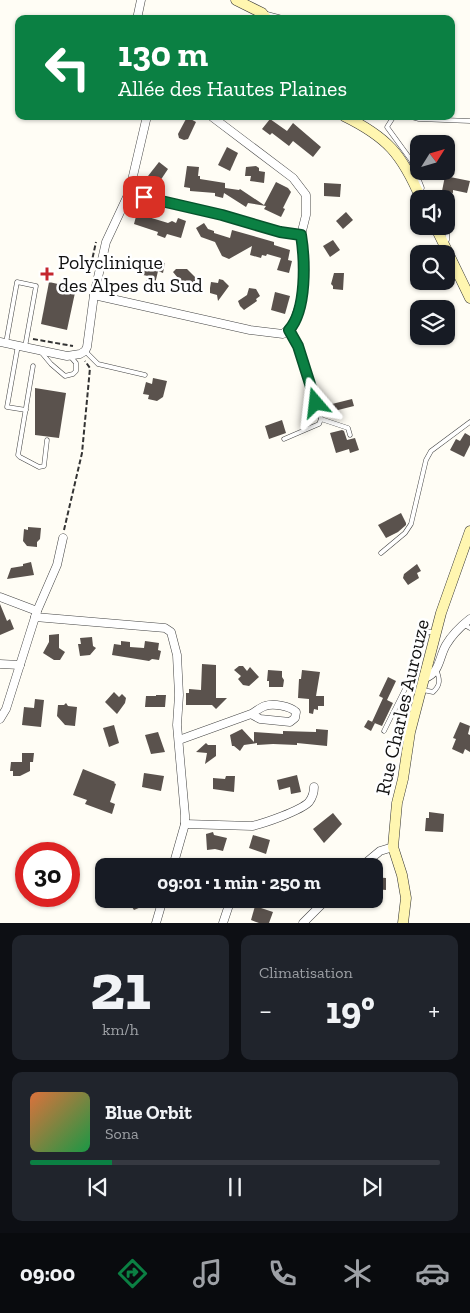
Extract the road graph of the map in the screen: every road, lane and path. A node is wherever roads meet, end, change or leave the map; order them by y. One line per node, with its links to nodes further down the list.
1 (141, 0): 3 (street)
2 (236, 0): 4 (street)
3 (138, 15)
4 (263, 15)
5 (146, 120): 13 (street)
6 (216, 120): 14 (street)
7 (352, 120): 11 (street)
8 (391, 120): 12 (lane)
9 (444, 120): 10 (lane)
10 (470, 121)
11 (417, 190)
12 (422, 190)
13 (129, 193): 14 (street); 20 (street)
14 (301, 235): 22 (street)
15 (439, 235): 18 (street)
16 (447, 235): 18 (lane)
17 (97, 241): 19 (path)
18 (443, 244): 21 (street)
19 (90, 273)
20 (94, 295): 22 (street); 28 (street)
21 (470, 298)
22 (289, 330): 32 (street)
23 (27, 338): 24 (lane); 25 (lane); 26 (path)
24 (3, 342): 25 (street)
25 (22, 346): 27 (street); 33 (lane)
26 (76, 346)
27 (40, 350): 29 (street); 29 (lane)
28 (83, 353): 29 (street); 31 (lane); 40 (path)
29 (70, 356)
30 (33, 366): 33 (lane)
31 (145, 375)
32 (316, 403): 34 (lane)
33 (26, 410): 38 (lane)
34 (321, 419): 36 (lane); 37 (lane)
35 (470, 422): 41 (lane)
36 (350, 435)
37 (284, 439)
38 (47, 440)
39 (470, 531): 46 (street, Rue Charles Aurouze)
40 (63, 538): 43 (street)
41 (381, 553)
42 (0, 597): 43 (street)
43 (36, 614): 48 (street); 55 (street)
44 (470, 619): 45 (street)
45 (467, 626): 49 (street)
46 (437, 632): 50 (street, Rue Charles Aurouze); 54 (lane)
47 (0, 664): 48 (street)
48 (20, 666): 53 (street)
49 (436, 669): 50 (street); 51 (lane)
50 (425, 678): 51 (street, Rue Charles Aurouze)
51 (422, 690): 58 (street, Rue Charles Aurouze)
52 (251, 714): 52 (street); 55 (street)
53 (0, 719)
54 (384, 731)
55 (179, 740): 57 (street)
56 (314, 787): 57 (street)
57 (185, 824): 59 (street)
58 (393, 846): 60 (street); 67 (street, Rue Charles Aurouze)
59 (175, 858)
60 (372, 858)
61 (160, 908): 64 (street)
62 (228, 908): 65 (street)
63 (317, 908): 66 (street)
64 (156, 923)
65 (223, 923)
66 (303, 923)
67 (403, 923)

